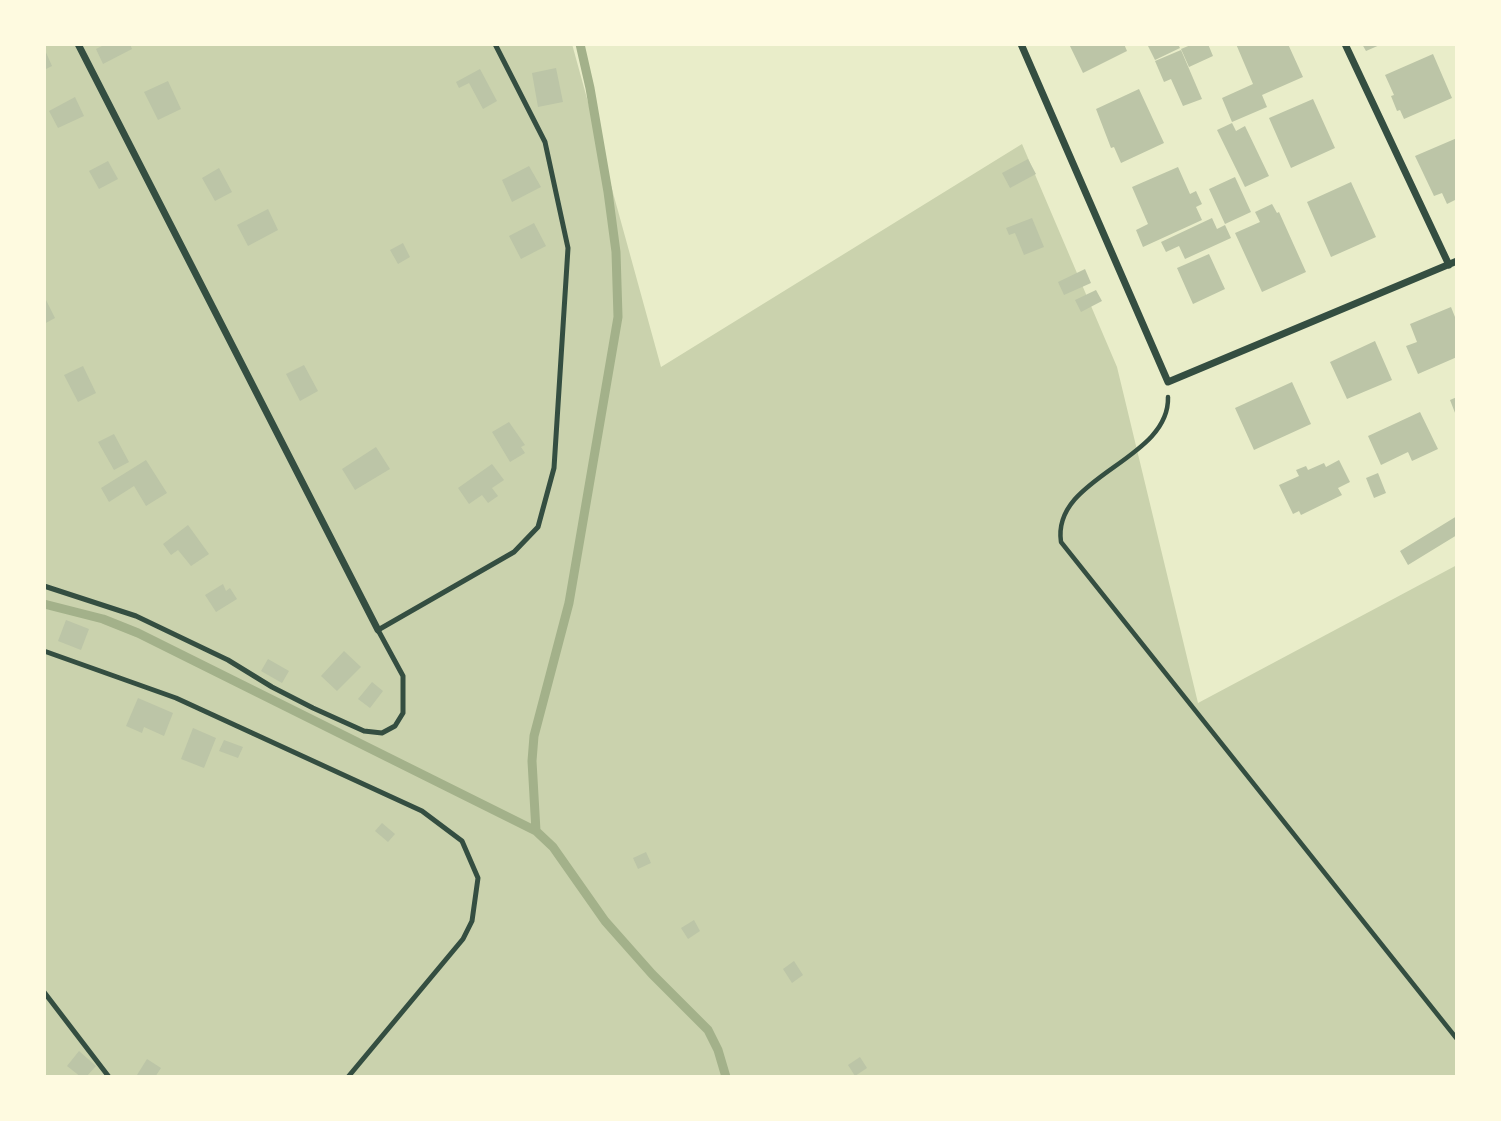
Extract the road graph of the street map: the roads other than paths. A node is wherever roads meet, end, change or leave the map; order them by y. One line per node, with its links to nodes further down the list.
1 (78, 44): 8 (street)
2 (495, 44): 8 (lane)
3 (1021, 44): 6 (street)
4 (1345, 44): 6 (street)
5 (1457, 261): 6 (street)
6 (1449, 265)
7 (44, 586): 8 (lane)
8 (378, 630)
9 (44, 651): 12 (lane)
10 (44, 992): 11 (lane)
11 (109, 1077)
12 (348, 1077)

